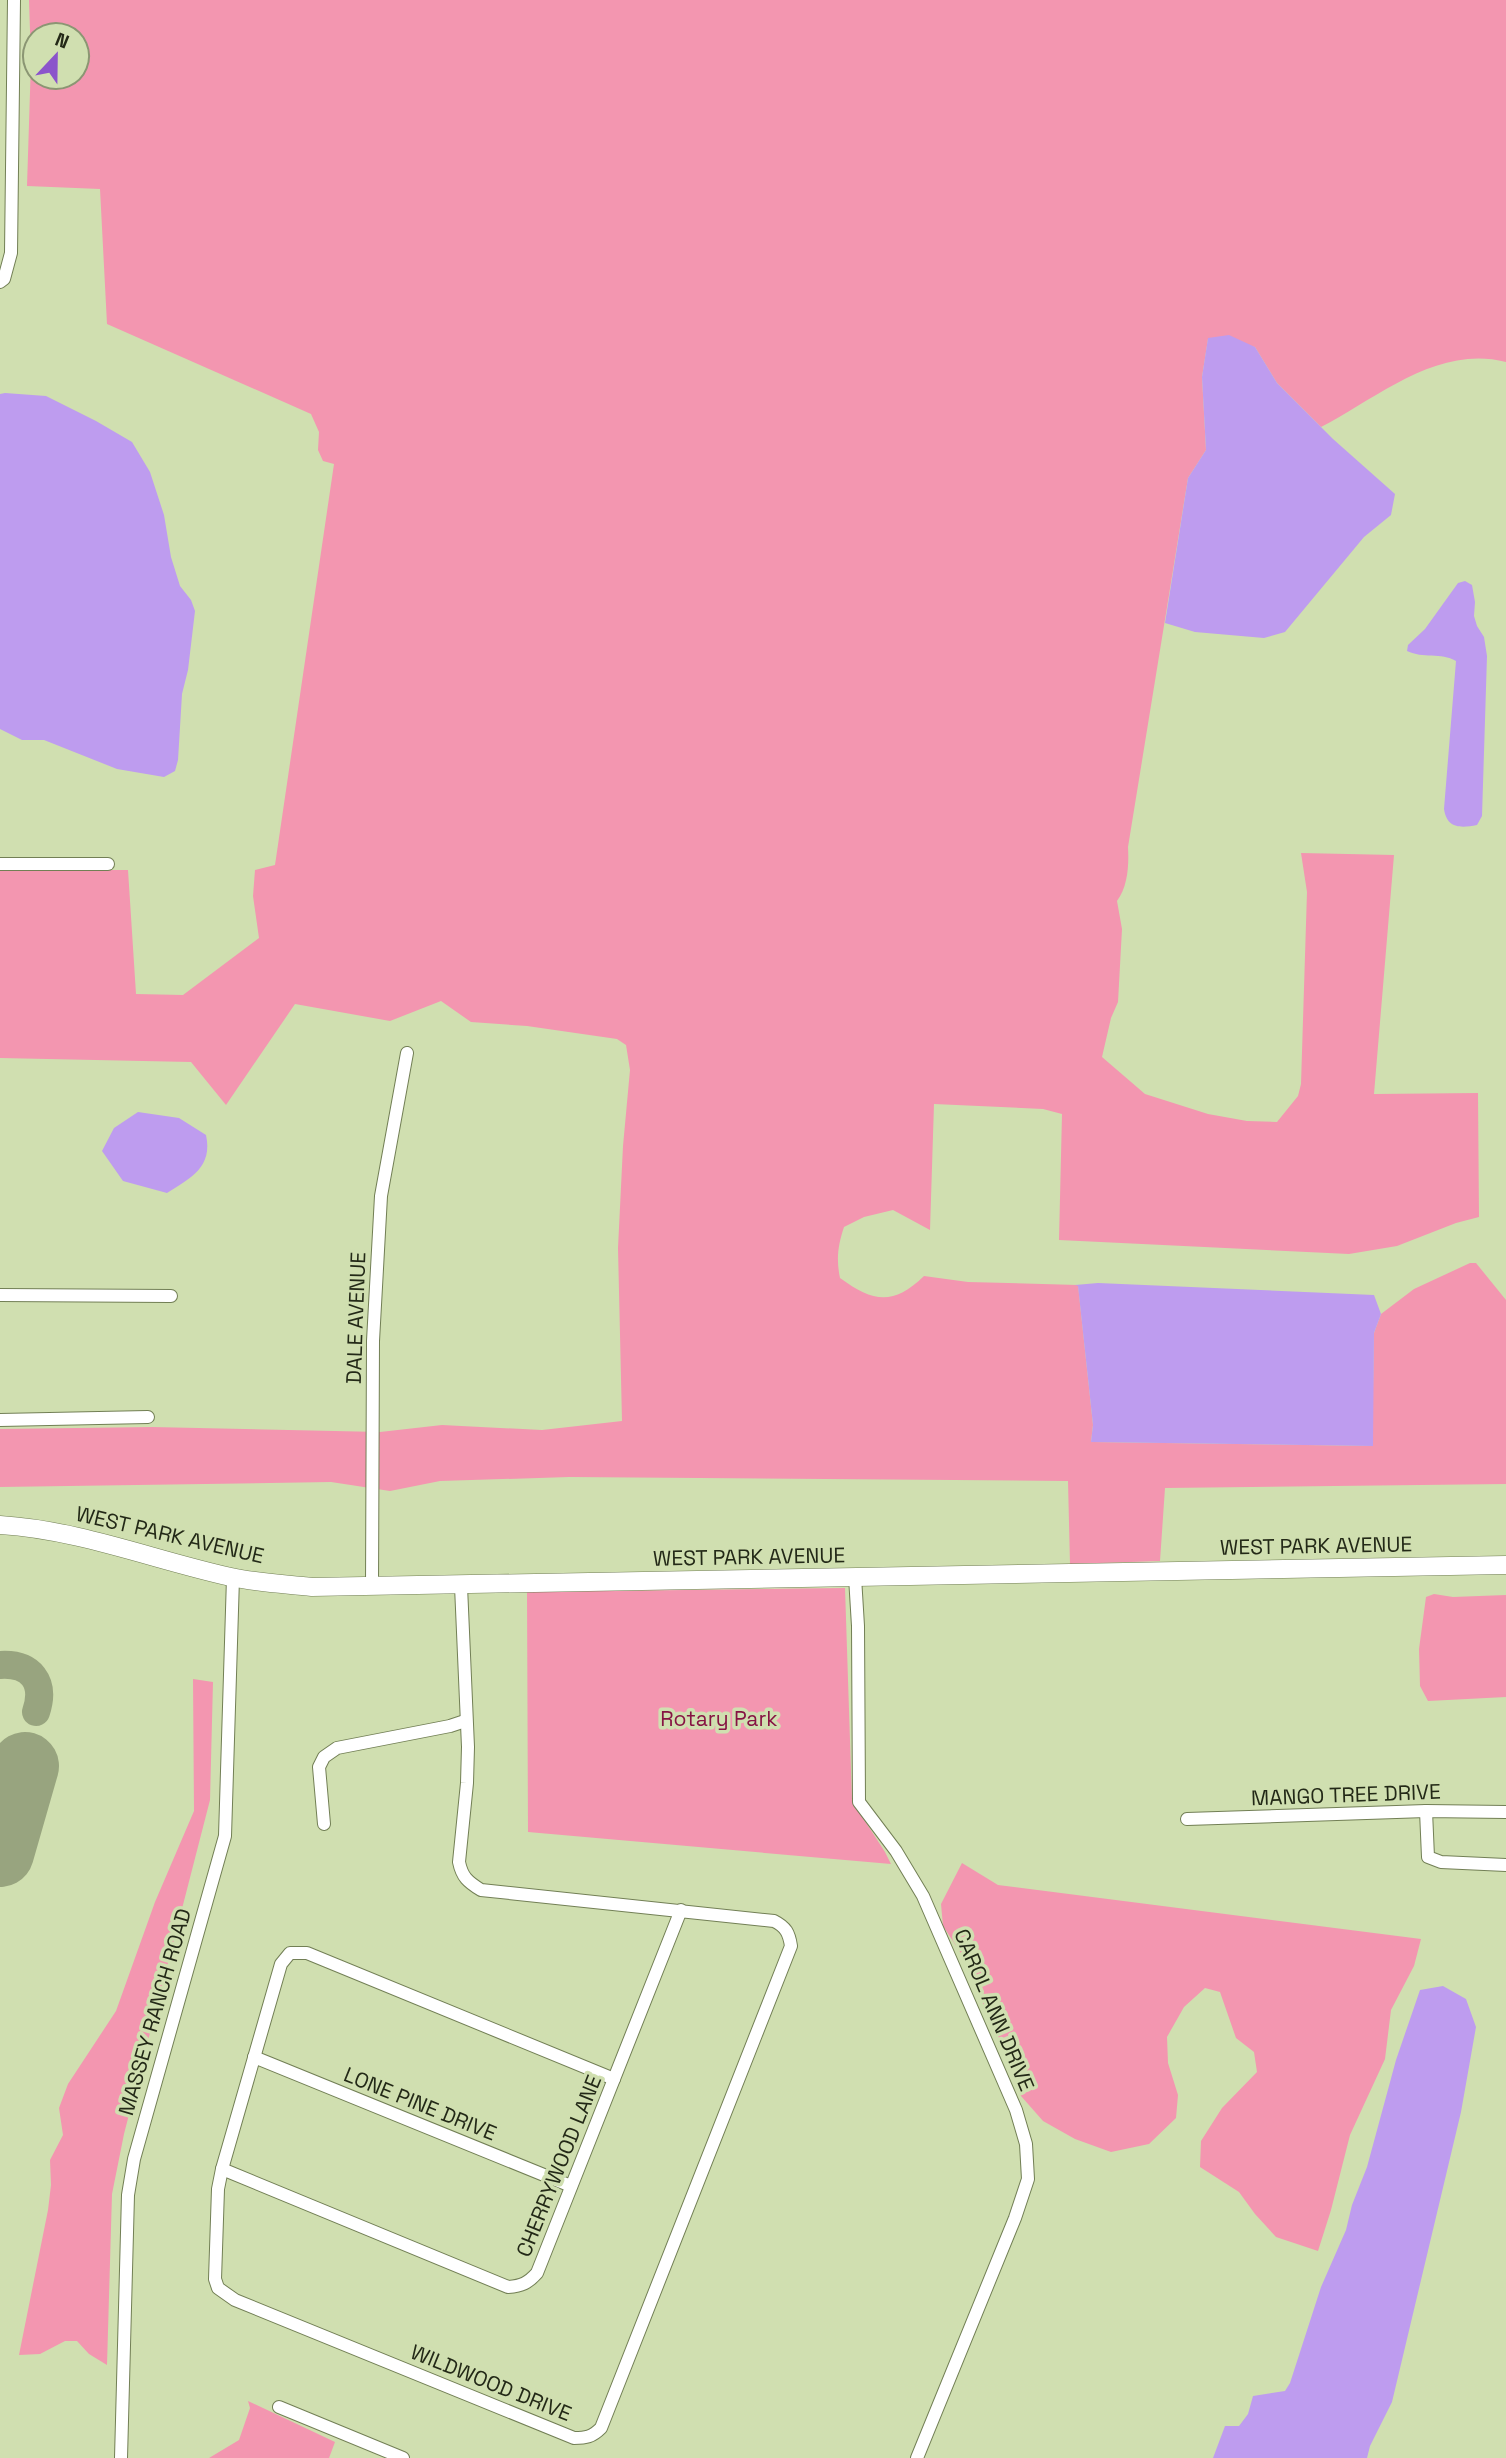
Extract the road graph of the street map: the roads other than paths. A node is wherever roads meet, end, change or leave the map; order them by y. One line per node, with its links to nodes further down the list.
1 (14, 0): 2 (street)
2 (0, 282)
3 (0, 864): 4 (street)
4 (108, 864)
5 (407, 1053): 14 (street, DALE AVENUE)
6 (0, 1295): 7 (street)
7 (171, 1296)
8 (148, 1417): 9 (street)
9 (0, 1420)
10 (0, 1525): 12 (street, WEST PARK AVENUE)
11 (1506, 1565): 13 (street, WEST PARK AVENUE)
12 (233, 1577): 14 (street, WEST PARK AVENUE); 28 (street, MASSEY RANCH ROAD)
13 (855, 1577): 15 (street, WEST PARK AVENUE); 30 (street, CAROL ANN DRIVE)
14 (372, 1586): 15 (street, WEST PARK AVENUE)
15 (461, 1586): 16 (street, WILDWOOD DRIVE)
16 (465, 1721): 20 (street); 22 (street, WILDWOOD DRIVE)
17 (1426, 1811): 18 (street, MANGO TREE DRIVE); 19 (street, MANGO TREE DRIVE); 21 (street)
18 (1506, 1812)
19 (1187, 1819)
20 (324, 1824)
21 (1506, 1865)
22 (681, 1910): 24 (street, CHERRYWOOD LANE); 25 (street, WILDWOOD DRIVE)
23 (254, 2057): 24 (street, WILDWOOD DRIVE); 25 (street, WILDWOOD DRIVE); 26 (street, LONE PINE DRIVE)
24 (614, 2079): 26 (street, CHERRYWOOD LANE)
25 (222, 2169): 26 (street, CHERRYWOOD LANE)
26 (571, 2186)
27 (279, 2407): 29 (street)
28 (121, 2458)
29 (402, 2458)
30 (918, 2458)

